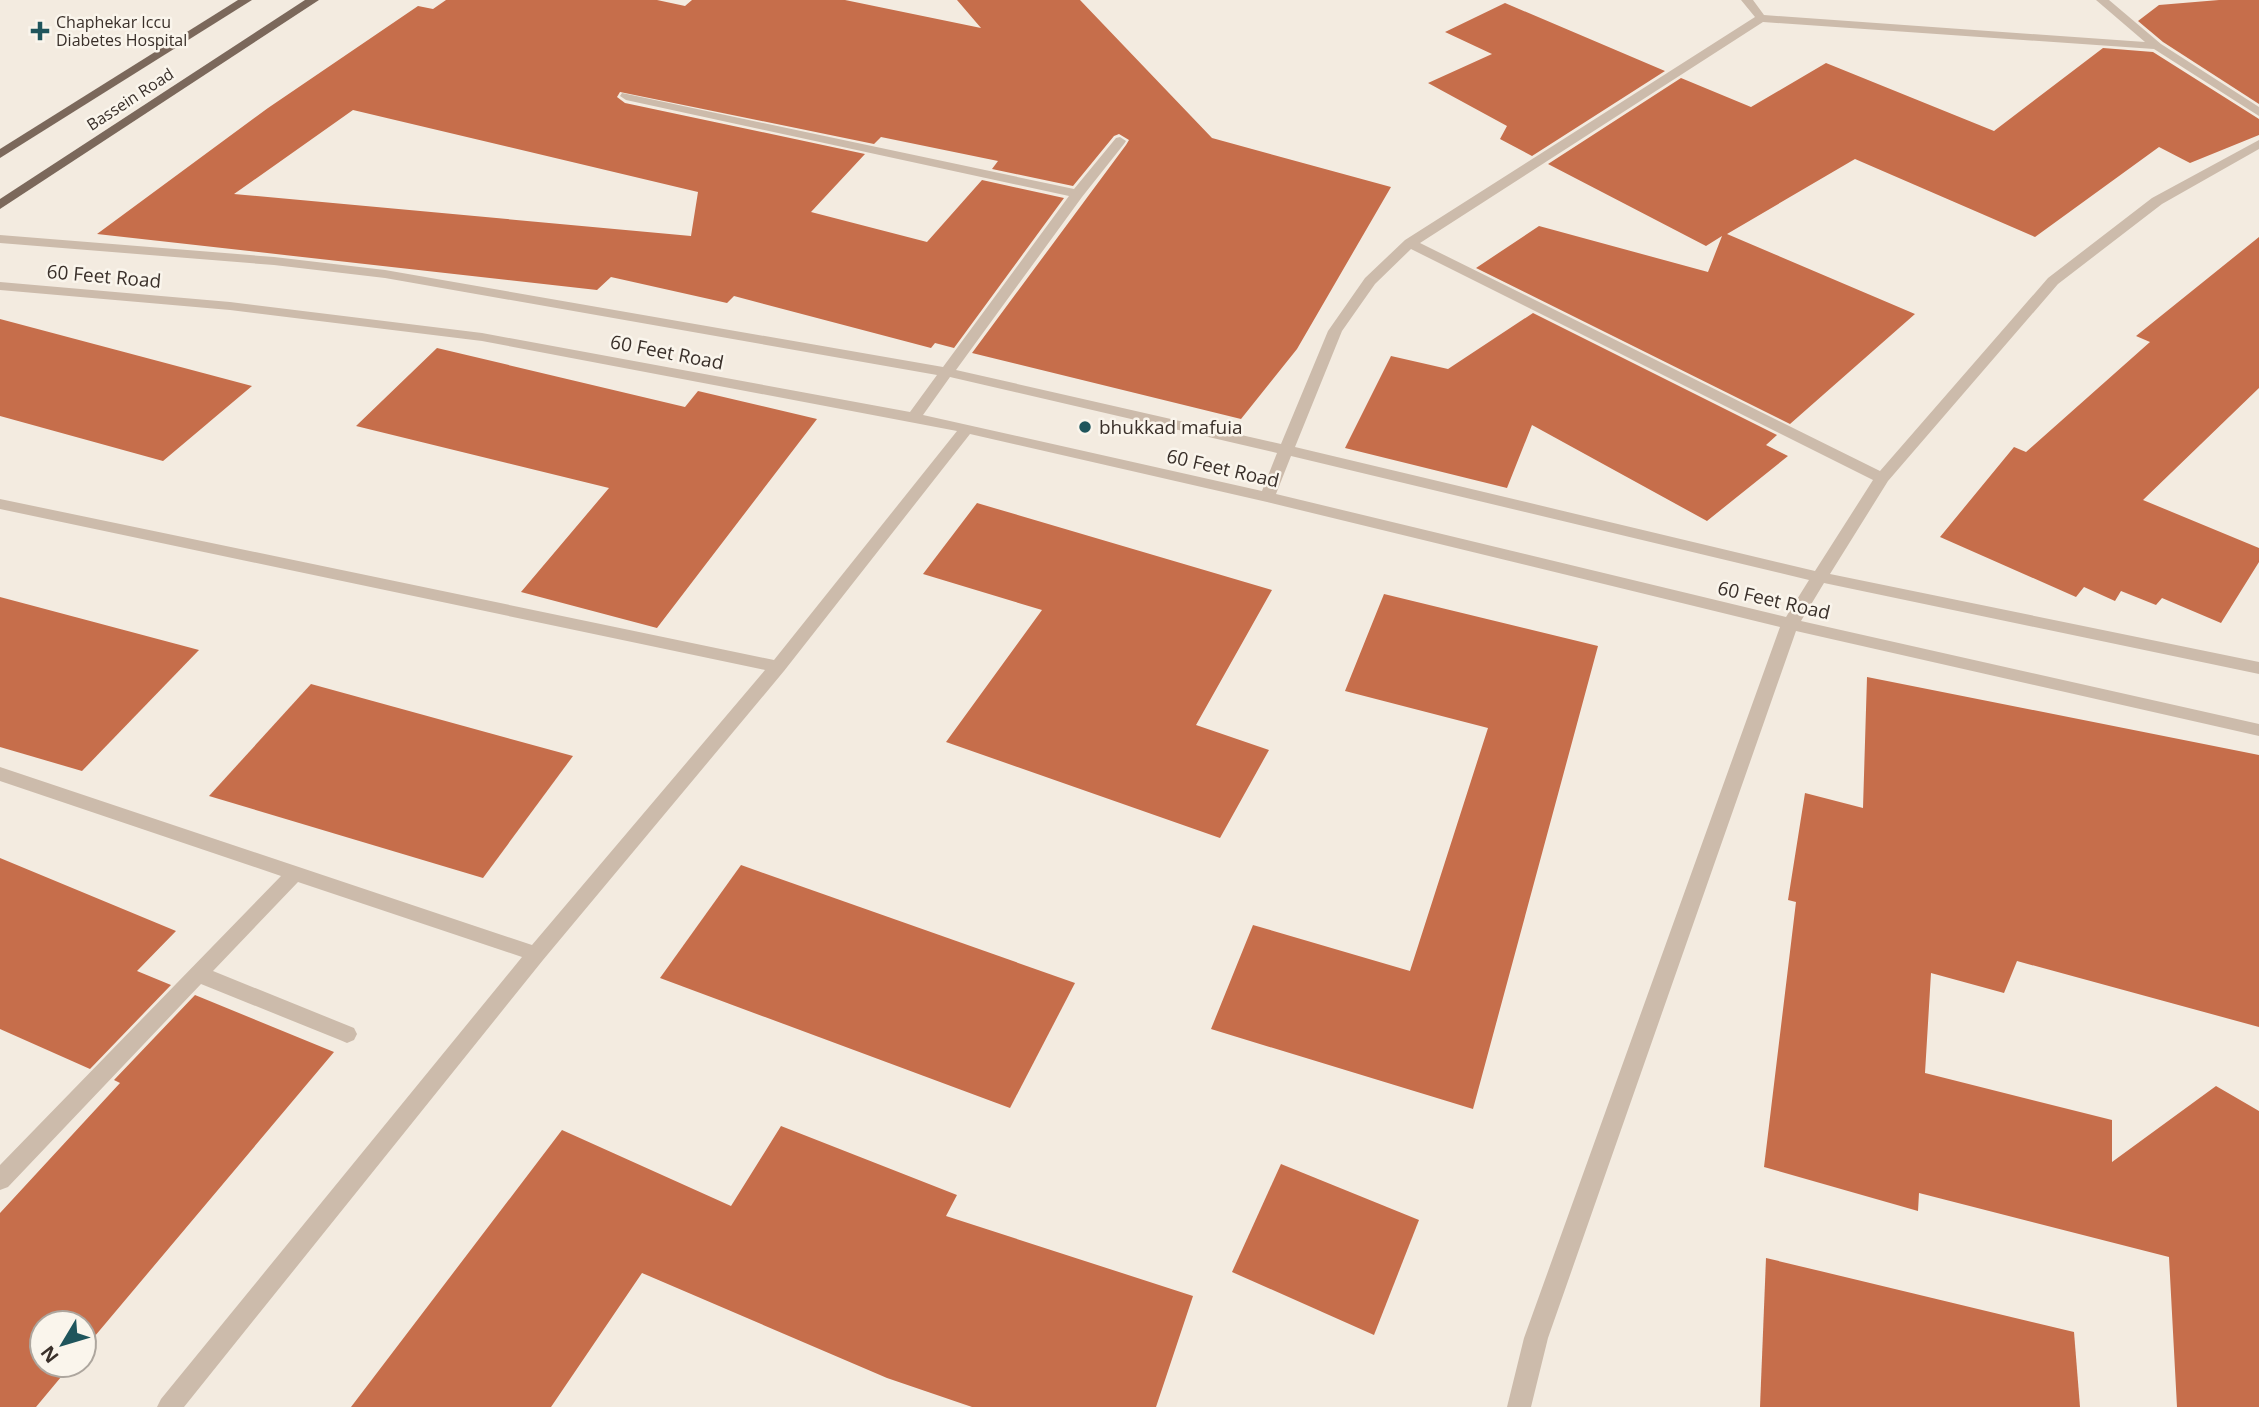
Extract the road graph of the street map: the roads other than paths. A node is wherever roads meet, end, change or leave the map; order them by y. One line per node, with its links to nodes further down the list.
1 (246, 0): 11 (main road, Bassein Road)
2 (313, 0): 13 (main road, Bassein Road)
3 (1747, 0): 5 (street)
4 (2102, 0): 6 (street)
5 (1761, 18): 6 (street); 15 (street)
6 (2157, 47): 8 (street)
7 (626, 96): 12 (street)
8 (2259, 112)
9 (1120, 141): 12 (street)
10 (2259, 144): 21 (street)
11 (0, 153)
12 (1077, 194): 17 (street)
13 (0, 205)
14 (0, 239): 17 (street)
15 (1410, 243): 20 (street); 21 (street)
16 (0, 286): 18 (street, 60 Feet Road)
17 (946, 372): 18 (street); 20 (street)
18 (914, 417): 19 (street, 60 Feet Road)
19 (966, 430): 22 (street, 60 Feet Road); 26 (street)
20 (1286, 450): 22 (street); 24 (street)
21 (1882, 478): 24 (street)
22 (1267, 497): 25 (street, 60 Feet Road)
23 (0, 504): 26 (street)
24 (1819, 577): 25 (street); 27 (street)
25 (1790, 624): 28 (street, 60 Feet Road); 36 (street)
26 (778, 667): 31 (street)
27 (2259, 668)
28 (2259, 730)
29 (0, 775): 30 (street)
30 (295, 873): 31 (street); 32 (street)
31 (536, 954): 35 (street)
32 (199, 974): 33 (street); 34 (street)
33 (347, 1034)
34 (0, 1180)
35 (169, 1407)
36 (1519, 1407)

